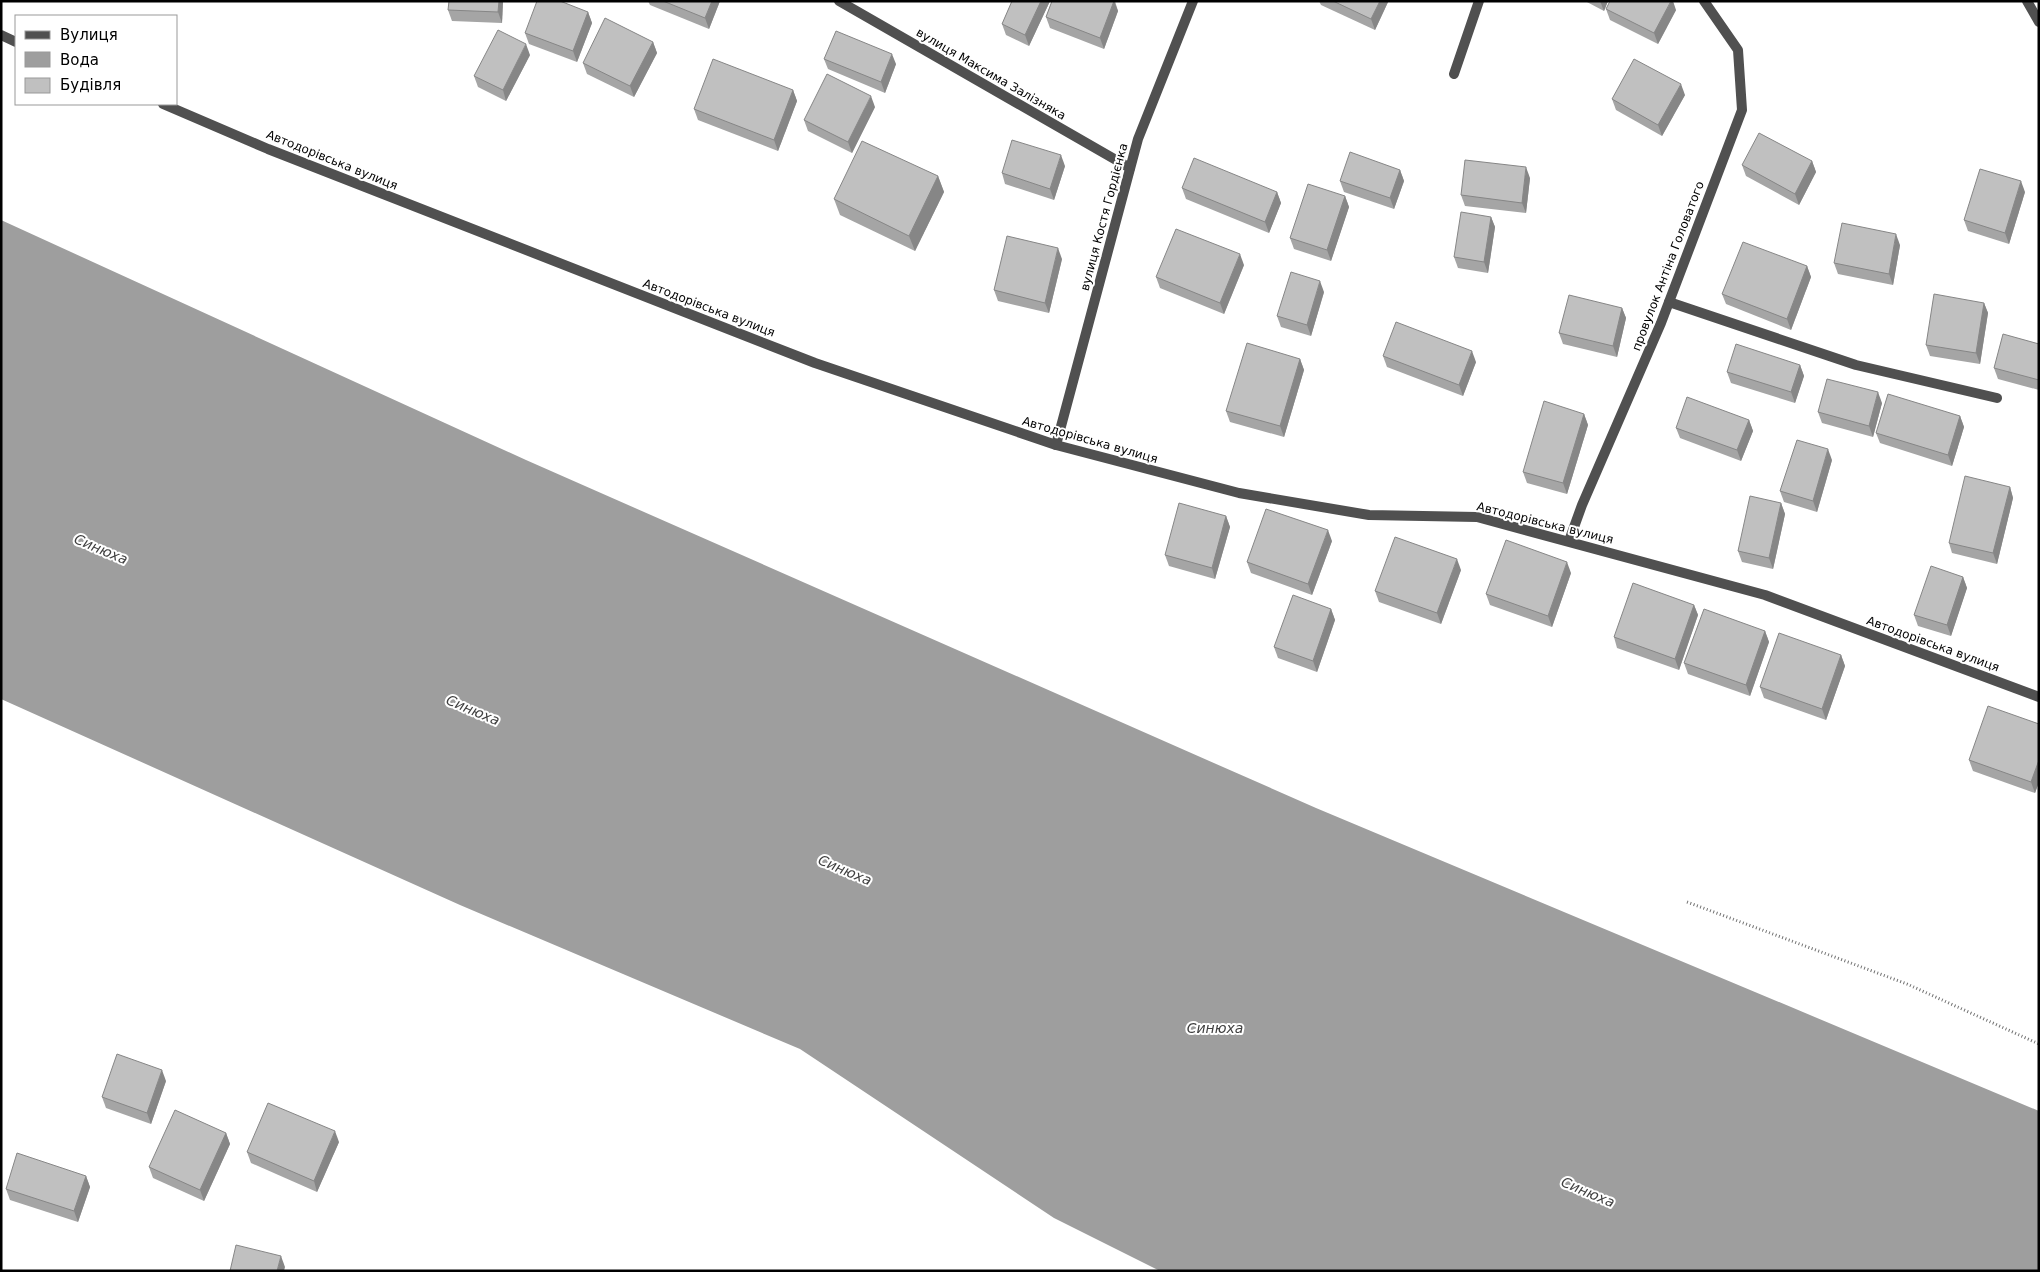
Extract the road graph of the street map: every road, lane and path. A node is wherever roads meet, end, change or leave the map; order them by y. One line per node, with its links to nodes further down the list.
1 (839, 1): 11 (street, вулиця Максима Залізняка)
2 (1193, 1): 11 (street, вулиця Костя Гордієнка)
3 (1480, 1): 9 (street)
4 (1704, 1): 12 (street, провулок Антіна Головатого)
5 (2027, 1): 6 (street)
6 (2039, 22)
7 (1, 35): 8 (street)
8 (15, 42)
9 (1454, 74)
10 (165, 105): 14 (street, Автодорівська вулиця)
11 (1130, 168): 14 (street, вулиця Костя Гордієнка)
12 (1669, 302): 13 (street); 15 (street, провулок Антіна Головатого)
13 (1997, 398)
14 (1056, 445): 15 (street, Автодорівська вулиця)
15 (1569, 541): 16 (street, Автодорівська вулиця)
16 (2039, 697)
17 (1687, 902): 18 (path)
18 (2039, 1044)

